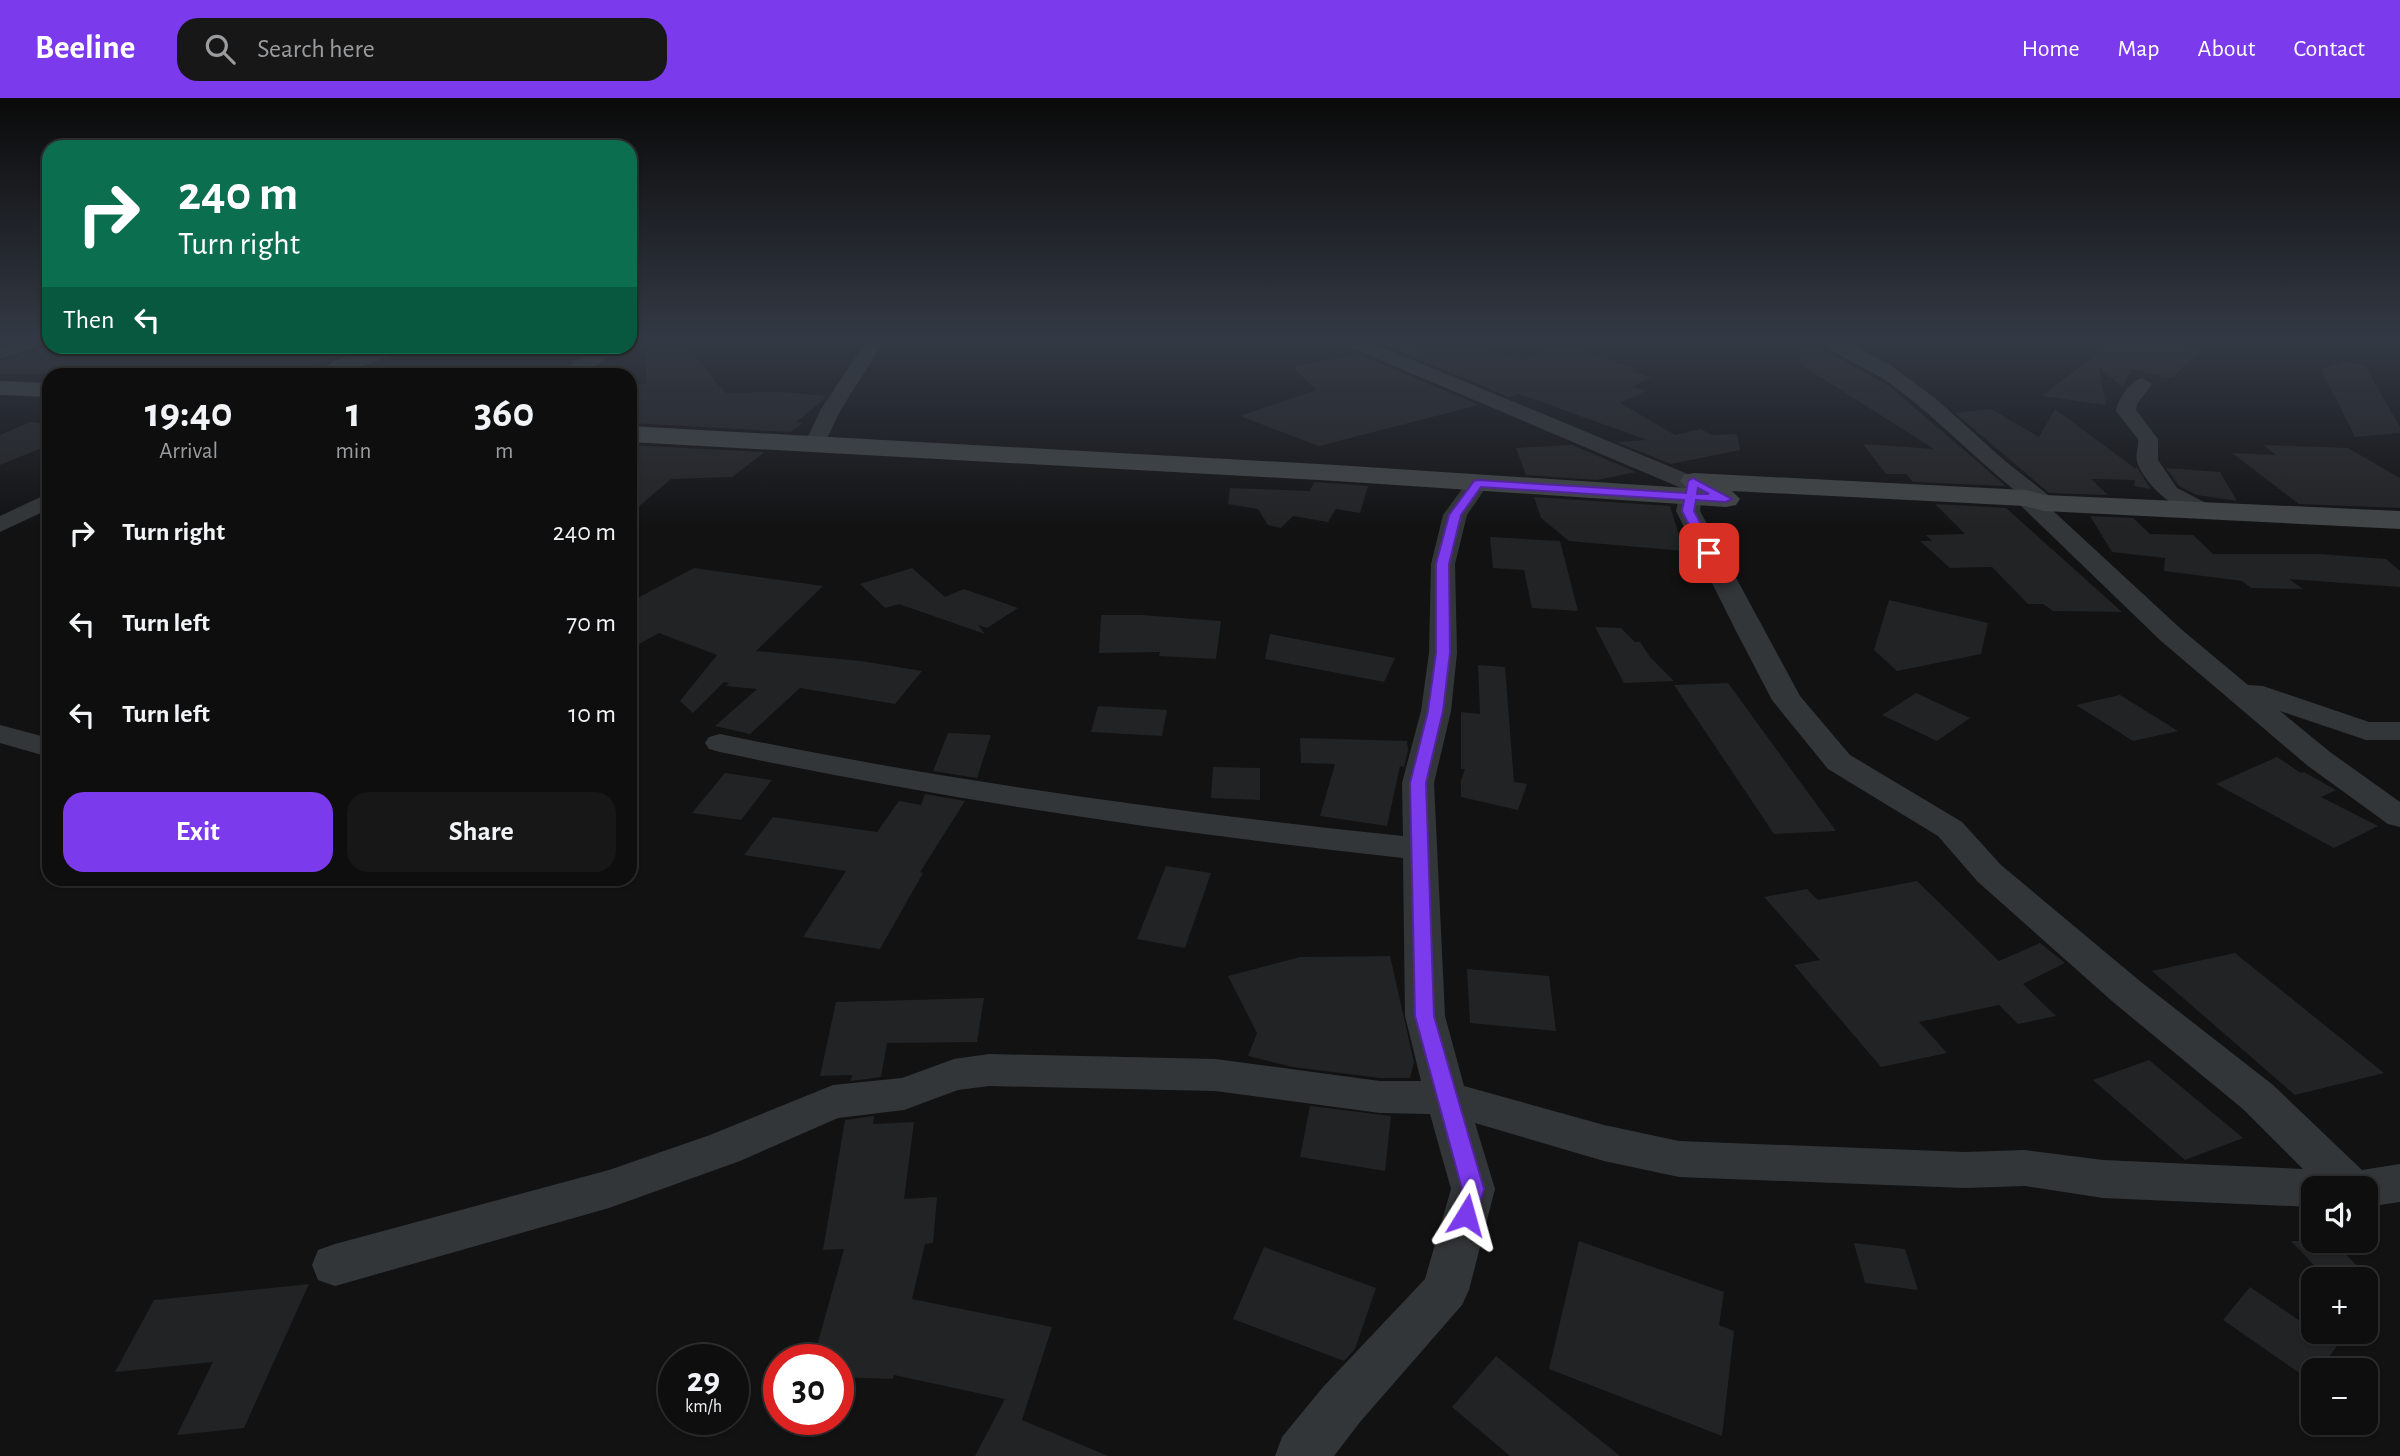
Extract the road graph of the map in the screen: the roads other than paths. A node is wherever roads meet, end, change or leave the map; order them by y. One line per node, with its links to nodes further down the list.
1 (836, 401): 6 (street)
2 (1494, 401): 9 (street)
3 (1927, 401): 10 (street)
4 (2128, 401): 12 (street)
5 (637, 434): 6 (street)
6 (815, 445): 8 (street)
7 (1693, 481): 9 (street); 10 (street); 23 (street)
8 (1478, 483): 9 (street); 21 (street)
9 (1726, 499)
10 (2035, 501): 12 (street); 15 (street)
11 (42, 504): 14 (street)
12 (2202, 510): 13 (street)
13 (2400, 520)
14 (0, 525)
15 (2218, 673): 16 (street); 20 (street)
16 (2400, 731)
17 (0, 734): 19 (street)
18 (720, 743): 21 (street)
19 (42, 746)
20 (2400, 817)
21 (1418, 849): 22 (street)
22 (1446, 1098): 26 (street); 27 (street); 28 (street)
23 (2339, 1176)
24 (2400, 1183): 25 (street)
25 (2378, 1186)
26 (2301, 1187)
27 (335, 1265)
28 (1301, 1456)

